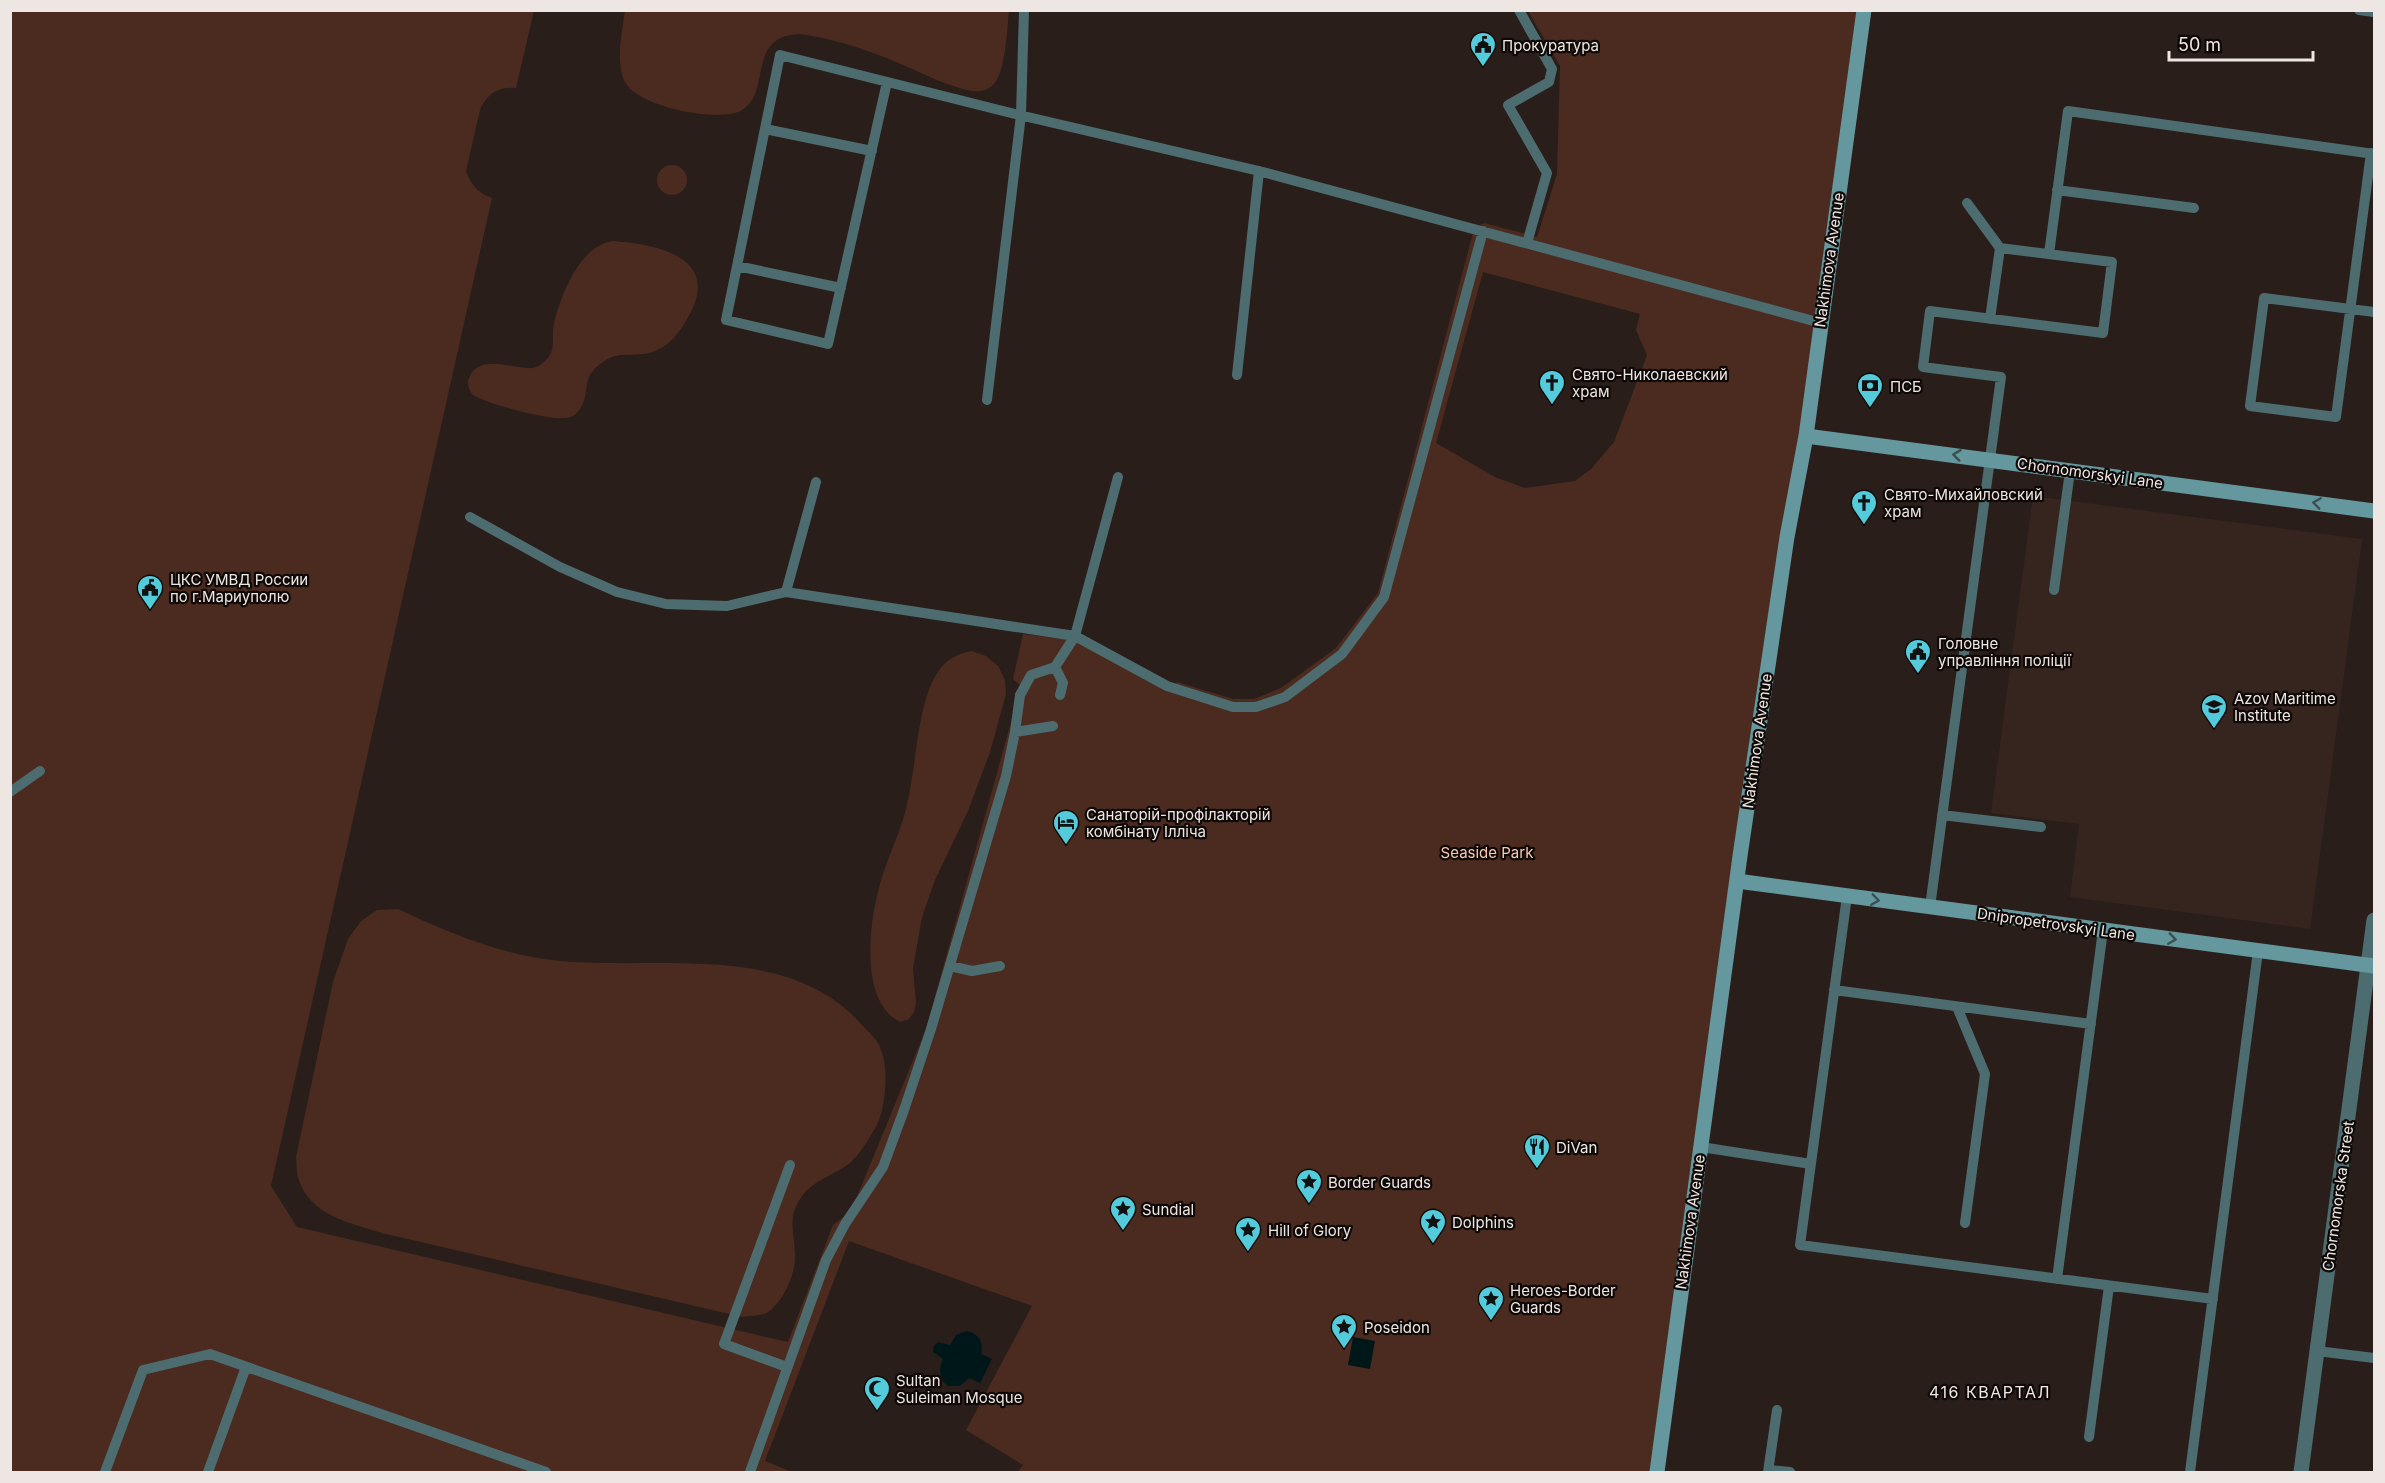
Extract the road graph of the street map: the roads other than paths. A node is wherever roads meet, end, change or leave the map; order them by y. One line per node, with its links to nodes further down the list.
1 (1024, 10): 7 (lane)
2 (1519, 10): 16 (lane)
3 (1864, 10): 24 (main road, Nakhimova Avenue)
4 (2359, 10): 5 (lane)
5 (2374, 12)
6 (887, 82): 7 (lane); 8 (lane); 9 (lane)
7 (1021, 115): 11 (lane); 26 (lane)
8 (765, 129): 9 (lane); 19 (lane)
9 (872, 151): 20 (lane)
10 (2373, 154): 12 (lane); 21 (lane)
11 (1259, 171): 15 (lane); 25 (lane)
12 (2057, 190): 14 (lane); 18 (lane)
13 (1967, 203): 17 (lane)
14 (2194, 208)
15 (1483, 231): 16 (lane); 36 (lane)
16 (1527, 243): 24 (lane)
17 (2000, 248): 18 (lane); 23 (lane)
18 (2049, 254): 23 (lane)
19 (737, 266): 20 (lane); 20 (lane)
20 (841, 288)
21 (2350, 309): 21 (lane); 22 (lane)
22 (2374, 312)
23 (1990, 319): 28 (lane)
24 (1821, 323): 27 (main road, Nakhimova Avenue)
25 (1237, 375)
26 (987, 400)
27 (1806, 436): 28 (main road, Chornomorskyi Lane, one-way to 27); 45 (main road, Nakhimova Avenue)
28 (1989, 460): 29 (main road, Chornomorskyi Lane); 43 (lane)
29 (2070, 471): 32 (main road, Chornomorskyi Lane, one-way to 29); 34 (lane)
30 (1118, 477): 36 (lane)
31 (816, 482): 35 (lane)
32 (2374, 511)
33 (470, 517): 35 (lane)
34 (2054, 590)
35 (786, 592): 36 (lane)
36 (1075, 636): 37 (lane)
37 (1054, 667): 38 (lane); 40 (lane)
38 (1060, 695)
39 (1053, 726): 40 (lane)
40 (1015, 732): 51 (lane)
41 (40, 771): 42 (lane)
42 (10, 792)
43 (1942, 815): 44 (lane); 47 (lane)
44 (2041, 827)
45 (1737, 881): 46 (main road, Dnipropetrovskyi Lane); 57 (main road, Nakhimova Avenue)
46 (1846, 896): 47 (main road, Dnipropetrovskyi Lane, one-way to 47); 54 (lane)
47 (1930, 907): 49 (main road, Dnipropetrovskyi Lane)
48 (2374, 920): 53 (street, Chornomorska Street)
49 (2103, 930): 50 (main road, Dnipropetrovskyi Lane, one-way to 50); 56 (lane)
50 (2258, 951): 53 (main road, Dnipropetrovskyi Lane); 63 (lane)
51 (950, 966): 52 (lane); 67 (lane)
52 (1000, 966)
53 (2371, 966): 64 (street, Chornomorska Street)
54 (1834, 990): 55 (lane); 58 (lane)
55 (1957, 1006): 56 (lane); 60 (lane)
56 (2091, 1024): 61 (lane)
57 (1701, 1147): 58 (lane); 75 (main road, Nakhimova Avenue)
58 (1811, 1164): 61 (lane)
59 (790, 1165): 67 (lane)
60 (1965, 1223)
61 (2057, 1279): 62 (lane)
62 (2109, 1286): 63 (lane); 69 (lane)
63 (2212, 1299): 77 (lane)
64 (2318, 1351): 65 (lane); 78 (street, Chornomorska Street)
65 (2374, 1358)
66 (246, 1367): 71 (lane); 72 (lane); 73 (lane)
67 (787, 1367): 74 (lane)
68 (1777, 1410): 70 (lane)
69 (2089, 1437)
70 (1768, 1471): 76 (lane)
71 (105, 1473)
72 (208, 1473)
73 (546, 1473)
74 (750, 1473)
75 (1657, 1473)
76 (1790, 1473)
77 (2190, 1473)
78 (2301, 1473)

